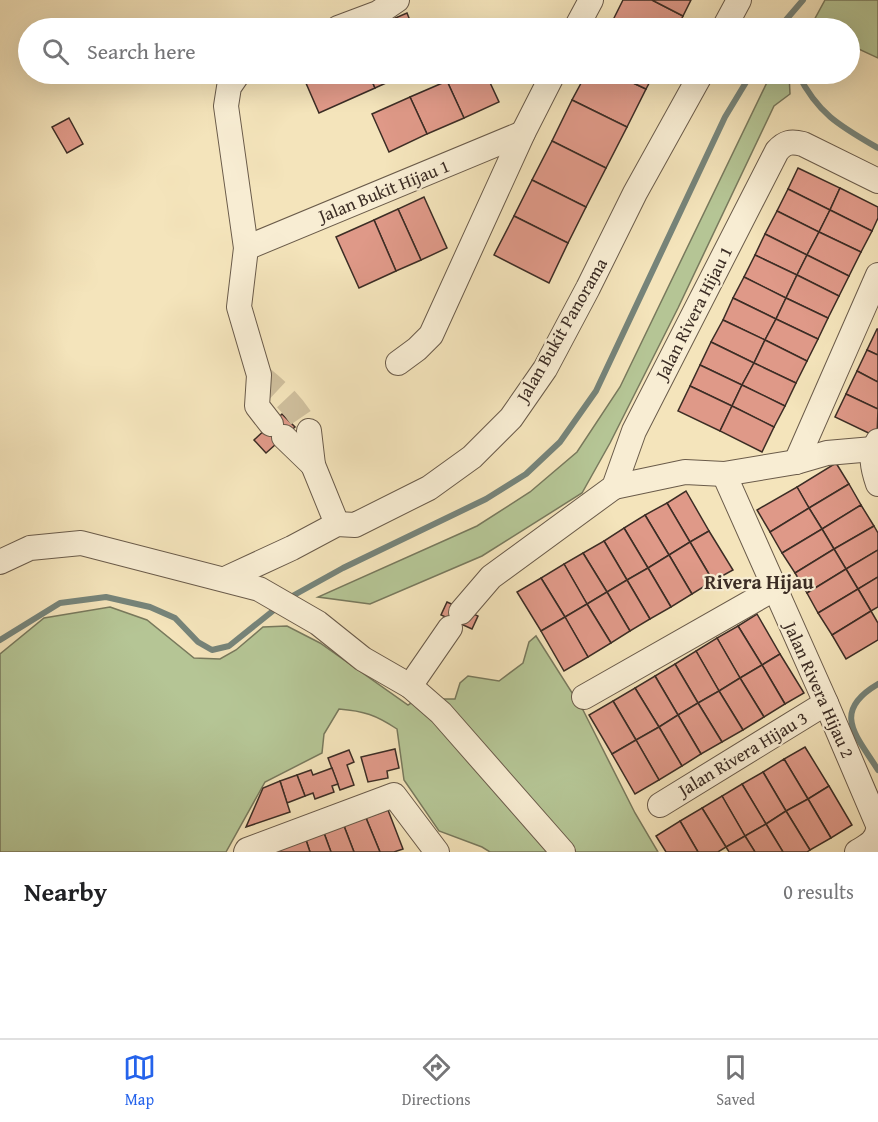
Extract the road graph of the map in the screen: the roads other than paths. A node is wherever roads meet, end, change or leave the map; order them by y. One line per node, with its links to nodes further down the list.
1 (397, 0): 4 (street)
2 (591, 0): 5 (street)
3 (739, 0): 6 (street)
4 (365, 18)
5 (581, 18)
6 (729, 18)
7 (231, 84): 12 (street)
8 (548, 84): 10 (street)
9 (695, 84): 22 (street, Jalan Bukit Panorama)
10 (523, 134): 12 (street, Jalan Bukit Hijau 1); 14 (street)
11 (878, 182): 21 (street, Jalan Rivera Hijau 1)
12 (246, 248): 18 (street)
13 (878, 275): 17 (street)
14 (398, 363)
15 (309, 431): 18 (street)
16 (875, 445): 17 (street); 20 (street)
17 (796, 462): 19 (street)
18 (313, 465): 22 (street)
19 (724, 474): 21 (street); 25 (street, Jalan Rivera Hijau 2)
20 (878, 484)
21 (614, 487): 26 (street)
22 (338, 524): 24 (street, Jalan Bukit Panorama)
23 (0, 562): 24 (street)
24 (225, 579): 26 (street)
25 (774, 589): 27 (street); 28 (street, Jalan Rivera Hijau 2)
26 (410, 686): 33 (street)
27 (584, 697)
28 (826, 703): 29 (street, Jalan Rivera Hijau 3); 30 (street, Jalan Rivera Hijau 2)
29 (660, 805)
30 (871, 838)
31 (246, 852): 32 (street)
32 (437, 852)
33 (563, 852)

